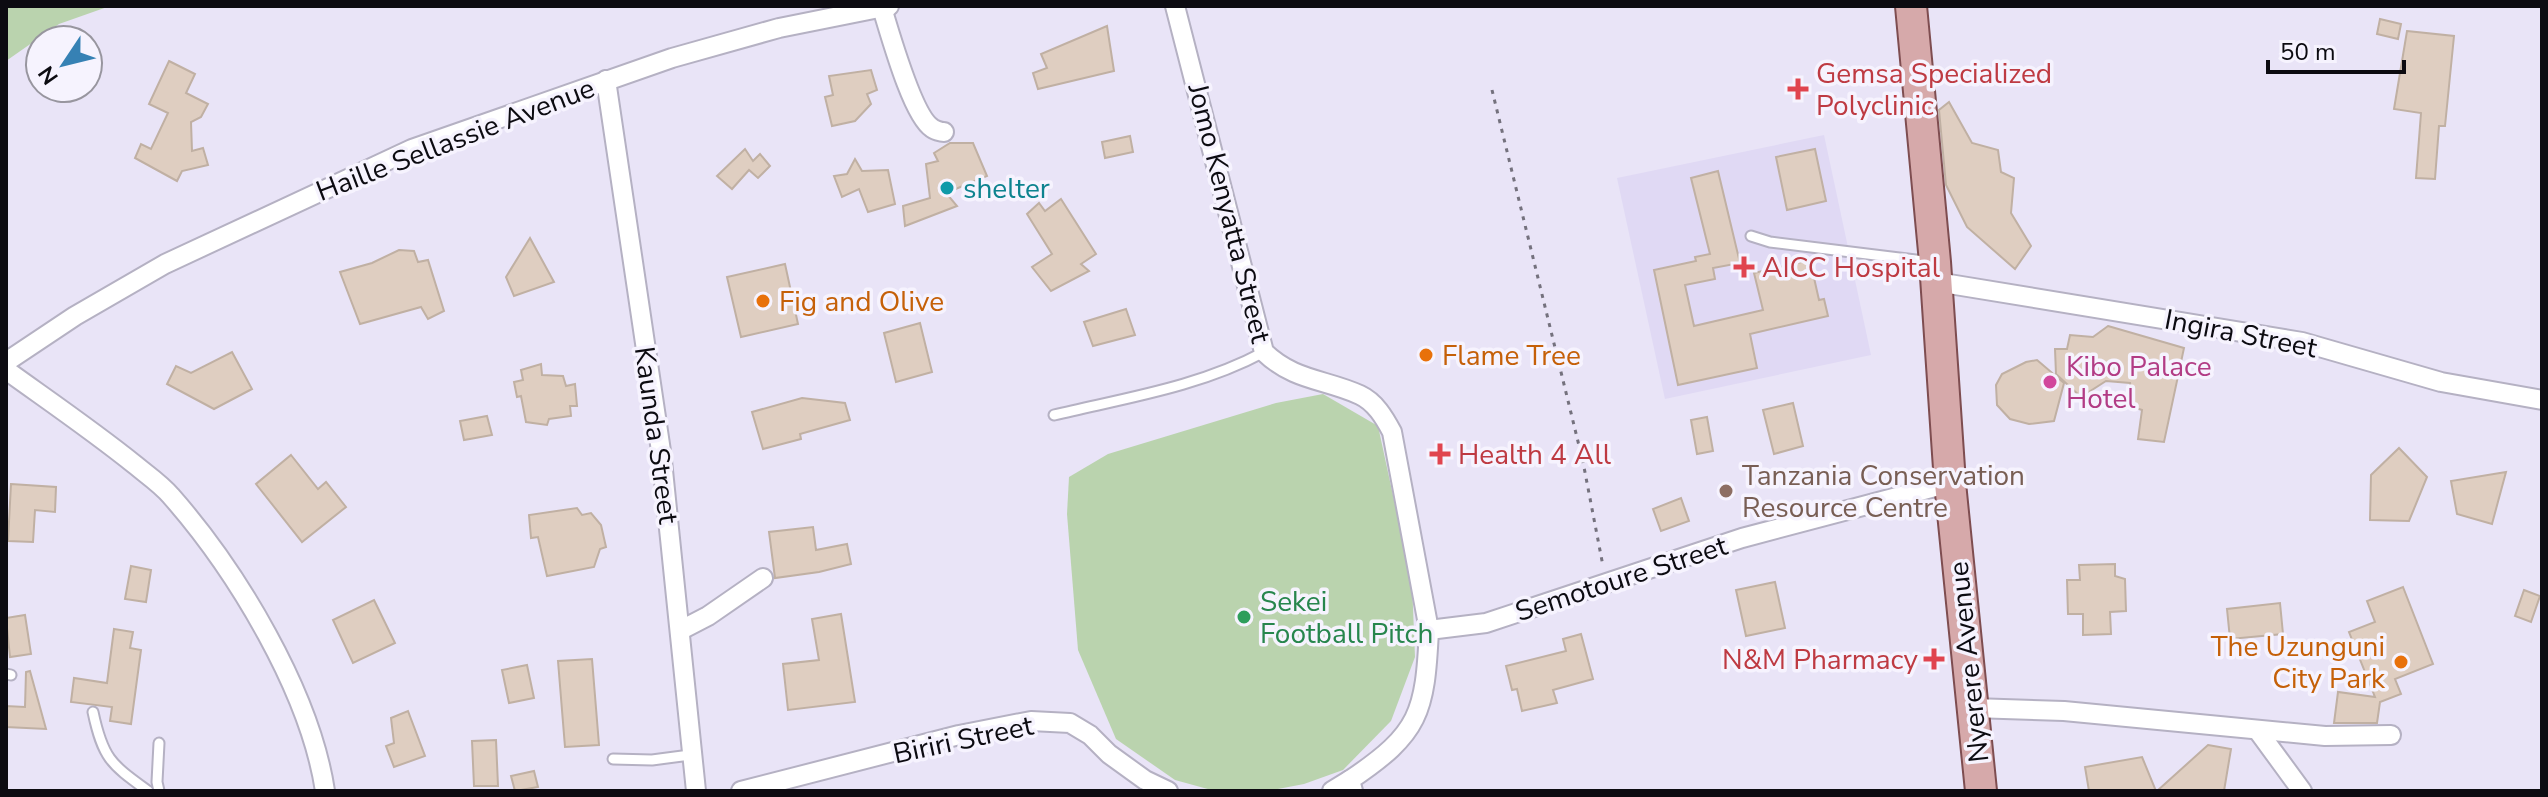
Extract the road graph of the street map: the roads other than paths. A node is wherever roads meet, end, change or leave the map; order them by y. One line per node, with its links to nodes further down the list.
1 (1175, 6): 8 (street, Jomo Kenyatta Street)
2 (1911, 6): 7 (main road, Nyerere Avenue)
3 (886, 7): 4 (street, Haille Sellassie Avenue); 5 (street)
4 (606, 80): 9 (street, Haille Sellassie Avenue); 15 (street, Kaunda Street)
5 (944, 132)
6 (1751, 236): 7 (lane)
7 (1936, 272): 11 (street, Ingira Street); 13 (main road, Nyerere Avenue)
8 (1264, 352): 12 (lane); 16 (street, Jomo Kenyatta Street)
9 (6, 362)
10 (6, 370): 27 (street)
11 (2542, 400)
12 (1054, 415)
13 (1950, 483): 16 (street, Semotoure Street); 17 (main road, Nyerere Avenue)
14 (763, 578): 15 (street)
15 (681, 630): 22 (street, Kaunda Street)
16 (1429, 630): 24 (street, Jomo Kenyatta Street)
17 (1973, 708): 19 (street); 32 (main road, Nyerere Avenue)
18 (93, 712): 25 (lane)
19 (2258, 731): 20 (street); 33 (street)
20 (2391, 735)
21 (159, 743): 26 (lane)
22 (690, 755): 23 (lane); 28 (street, Kaunda Street)
23 (613, 759)
24 (1352, 786): 31 (street)
25 (148, 791)
26 (159, 791)
27 (325, 791)
28 (696, 791)
29 (741, 791): 30 (street, Biriri Street)
30 (1168, 791)
31 (1332, 791)
32 (1981, 791)
33 (2302, 791)

